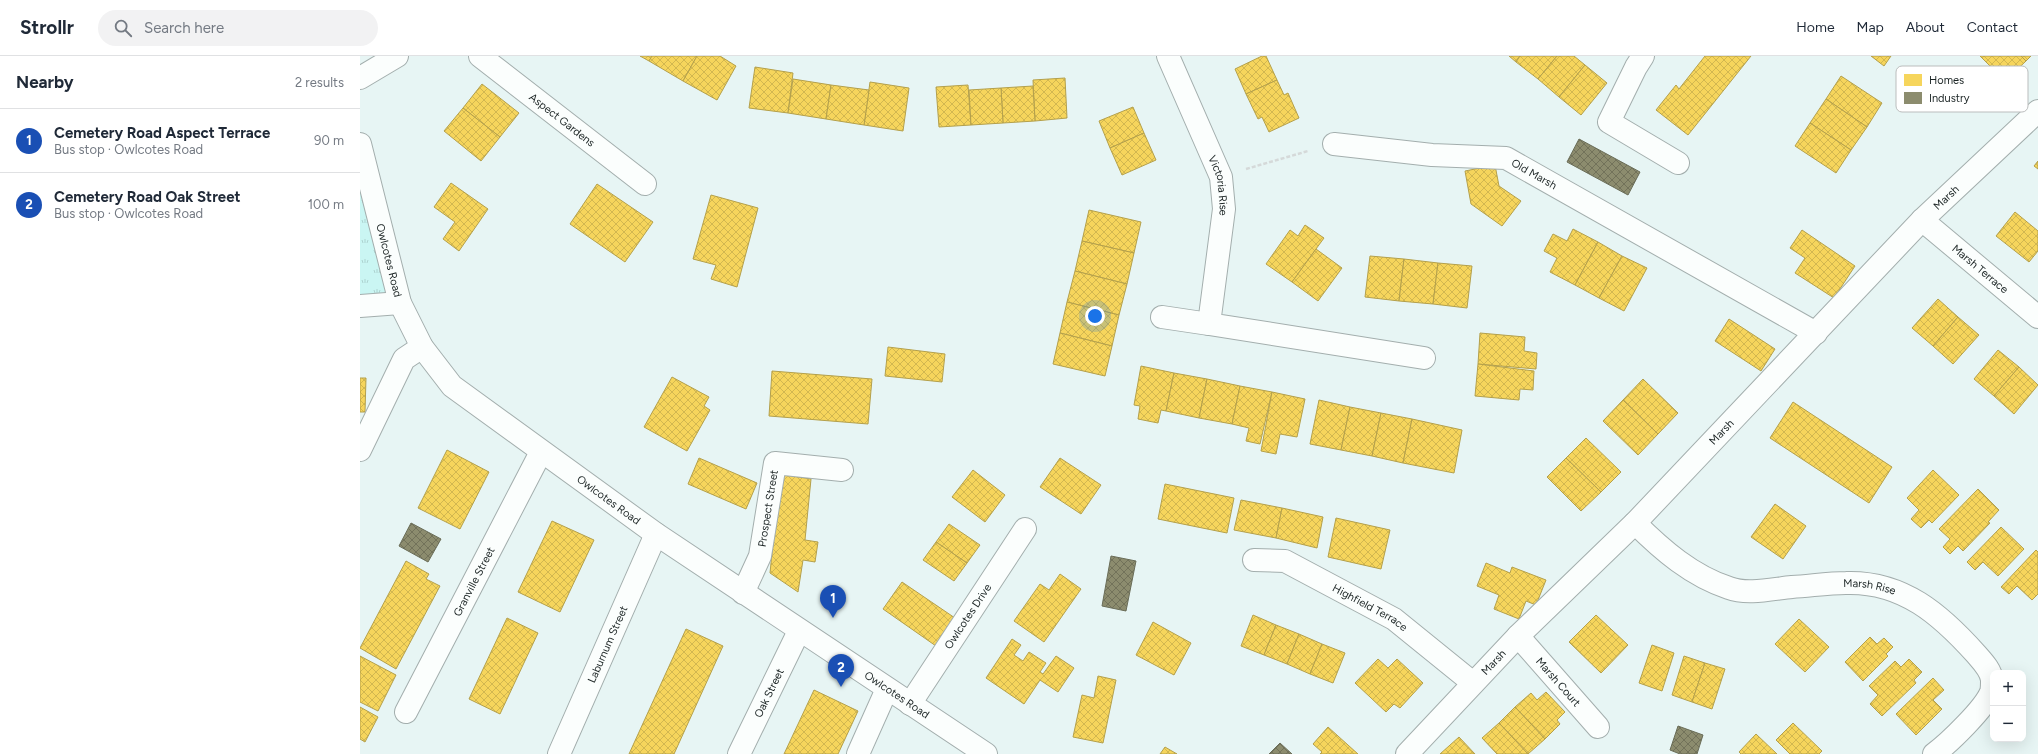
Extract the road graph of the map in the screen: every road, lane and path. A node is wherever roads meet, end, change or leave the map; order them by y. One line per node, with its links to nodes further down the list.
1 (397, 56): 5 (street)
2 (480, 56): 11 (street, Aspect Gardens)
3 (1168, 56): 10 (street, Victoria Rise)
4 (1643, 56): 9 (street)
5 (360, 78)
6 (2038, 111): 12 (street, Marsh)
7 (360, 144): 13 (street, Owlcotes Road)
8 (1334, 144): 10 (path); 18 (street, Old Marsh)
9 (1678, 163)
10 (1221, 177): 17 (street, Victoria Rise)
11 (645, 184)
12 (1922, 220): 16 (street, Marsh Terrace); 18 (street, Marsh)
13 (400, 303): 14 (street); 19 (street, Owlcotes Road)
14 (360, 306)
15 (1162, 317): 17 (street)
16 (2038, 317)
17 (1210, 324): 20 (street)
18 (1816, 333): 24 (street, Marsh)
19 (422, 347): 21 (street); 22 (street, Owlcotes Road)
20 (1424, 358)
21 (360, 450)
22 (541, 452): 26 (street, Owlcotes Road); 34 (street, Granville Street)
23 (842, 470): 28 (street, Prospect Street)
24 (1635, 523): 30 (street, Marsh); 41 (street, Marsh Rise)
25 (1025, 529): 33 (street, Owlcotes Drive)
26 (656, 534): 28 (street, Owlcotes Road); 36 (street, Laburnum Street)
27 (1254, 560): 31 (street, Highfield Terrace)
28 (743, 593): 29 (street, Owlcotes Road)
29 (799, 631): 32 (street, Owlcotes Road); 37 (street, Oak Street)
30 (1518, 636): 31 (street, Marsh); 35 (street, Marsh Court)
31 (1472, 683): 40 (street, Marsh)
32 (888, 689): 33 (street, Owlcotes Road); 38 (street)
33 (910, 704): 39 (street, Owlcotes Road)
34 (406, 712)
35 (1598, 727)
36 (559, 754)
37 (739, 754)
38 (858, 754)
39 (986, 754)
40 (1407, 754)
41 (1934, 754)

